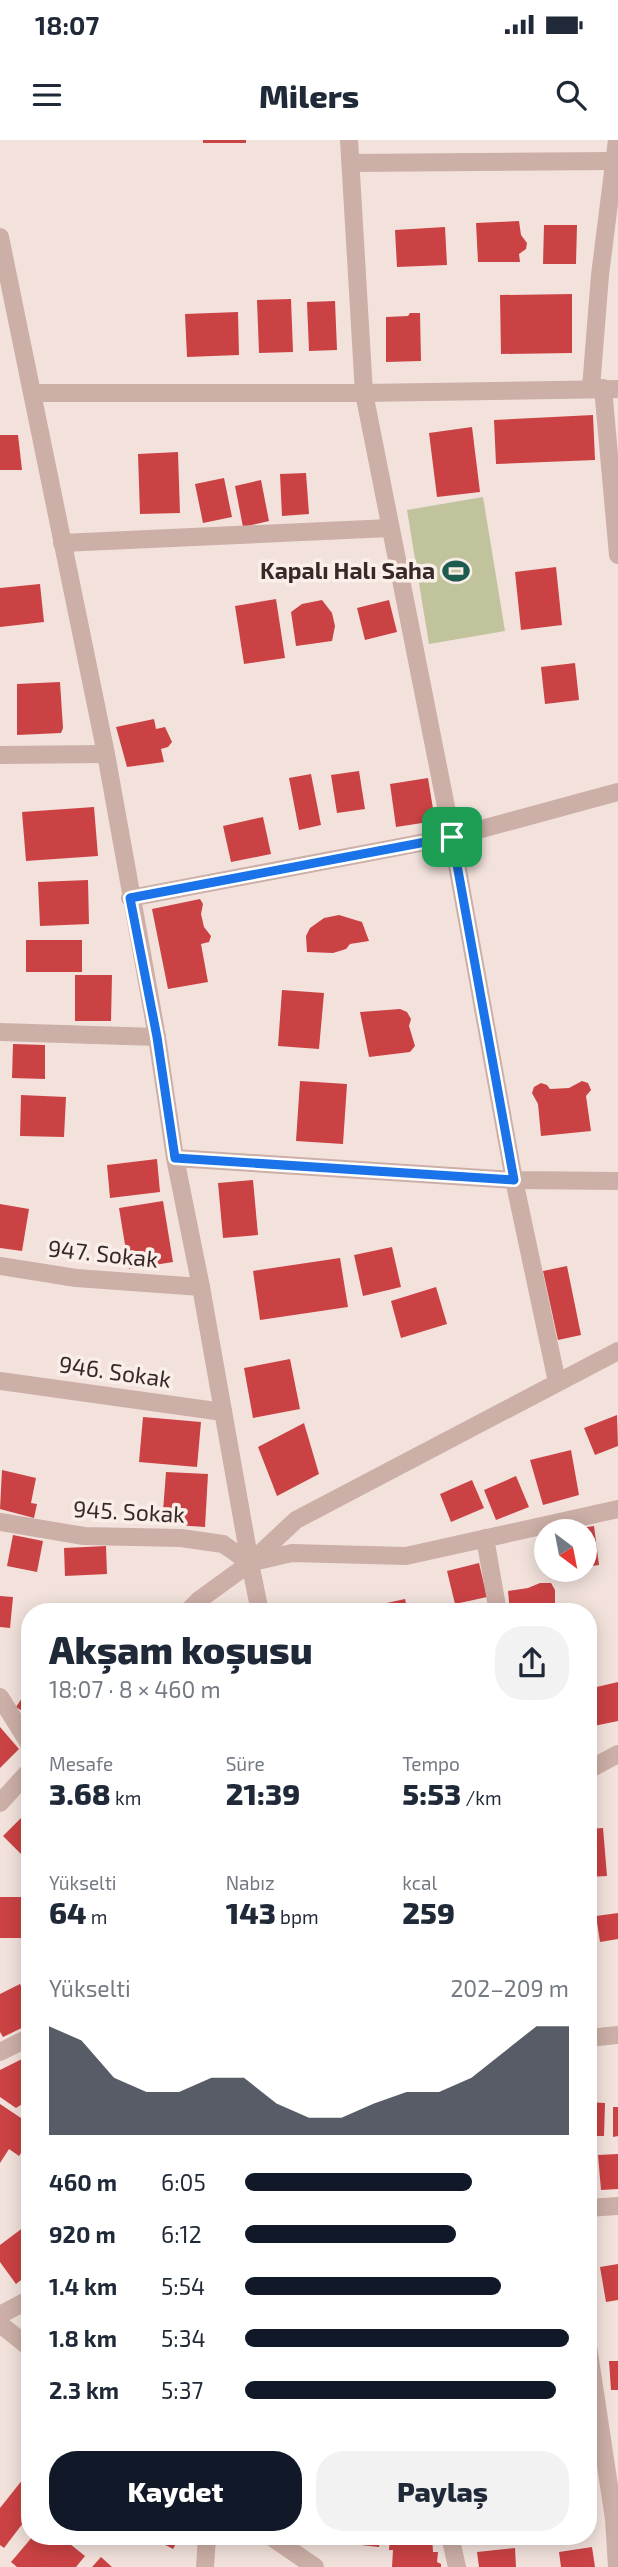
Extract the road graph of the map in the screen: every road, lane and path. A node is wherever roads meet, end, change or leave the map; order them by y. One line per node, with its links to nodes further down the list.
1 (349, 140): 4 (street)
2 (617, 140): 3 (street)
3 (614, 162): 4 (street); 7 (street)
4 (351, 163): 9 (street)
5 (0, 237): 6 (street)
6 (6, 292): 8 (street)
7 (604, 388): 9 (street); 12 (street)
8 (32, 393): 9 (street); 11 (street)
9 (364, 393): 10 (street)
10 (390, 528): 11 (street); 16 (street)
11 (62, 543): 13 (street)
12 (618, 555)
13 (106, 754): 14 (street); 17 (street)
14 (0, 755)
15 (618, 792): 16 (street)
16 (452, 837): 17 (street); 21 (street)
17 (130, 898): 19 (street)
18 (0, 1032): 19 (street)
19 (157, 1037): 20 (street)
20 (175, 1158): 21 (street); 24 (street)
21 (514, 1180): 22 (street); 27 (street)
22 (618, 1181)
23 (0, 1266): 24 (street, 947. Sokak)
24 (201, 1287): 28 (street)
25 (618, 1351): 27 (street)
26 (0, 1381): 28 (street, 946. Sokak)
27 (557, 1382): 32 (street)
28 (223, 1412): 32 (street)
29 (618, 1508): 31 (street)
30 (0, 1522): 32 (street, 945. Sokak)
31 (485, 1538): 32 (street); 35 (street)
32 (250, 1563): 33 (street); 34 (street)
33 (196, 1603)
34 (258, 1603)
35 (496, 1603)
36 (0, 1697): 37 (street)
37 (21, 1731)
38 (618, 1754): 39 (street)
39 (597, 1765)
40 (21, 1780): 41 (street)
41 (0, 1803)
42 (618, 2035): 43 (street)
43 (597, 2037)
44 (21, 2041): 45 (street)
45 (0, 2052)
46 (618, 2206): 47 (street)
47 (597, 2207)
48 (21, 2303): 49 (street)
49 (0, 2315)
50 (0, 2324): 51 (street)
51 (21, 2341)
52 (597, 2401): 53 (street)
53 (616, 2518): 60 (street)
54 (206, 2545): 57 (street)
55 (283, 2545): 58 (street)
56 (452, 2545): 59 (street)
57 (205, 2567)
58 (315, 2567)
59 (457, 2567)
60 (617, 2567)

